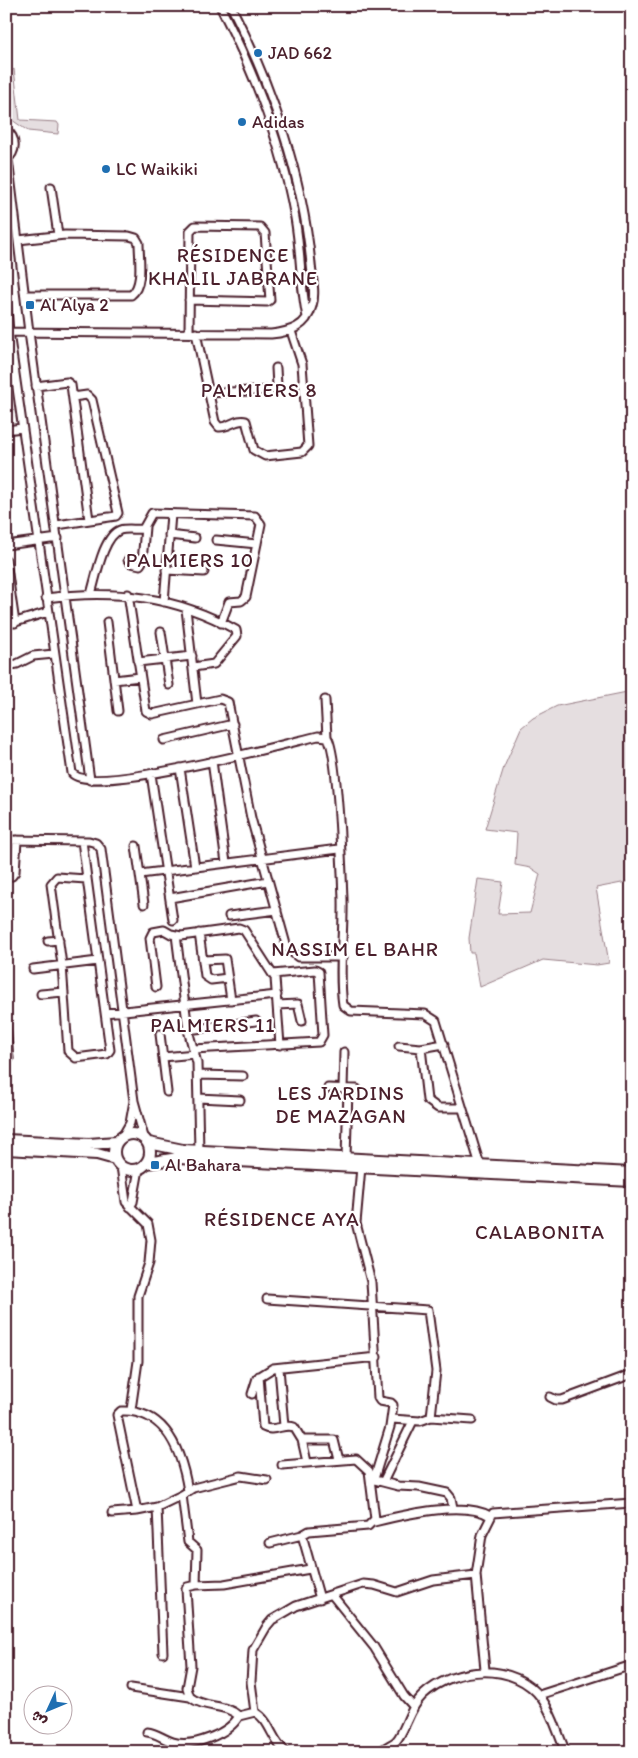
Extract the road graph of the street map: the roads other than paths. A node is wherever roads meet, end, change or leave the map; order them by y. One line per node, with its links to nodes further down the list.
1 (220, 6): 11 (street)
2 (231, 6): 11 (street)
3 (6, 130): 4 (street)
4 (7, 160): 7 (street)
5 (51, 187): 6 (street)
6 (58, 235): 7 (street); 8 (street)
7 (18, 240): 8 (street)
8 (25, 294): 14 (street)
9 (6, 297): 13 (street)
10 (189, 300): 10 (street); 15 (street)
11 (307, 317): 12 (street)
12 (291, 331): 15 (street); 18 (street)
13 (8, 332): 14 (street); 20 (street)
14 (28, 332): 15 (street); 17 (street)
15 (192, 333): 18 (street)
16 (276, 368): 18 (street)
17 (36, 386): 19 (street); 24 (street)
18 (207, 393)
19 (73, 397): 23 (street); 23 (street)
20 (22, 428): 21 (street); 30 (street)
21 (6, 430)
22 (171, 514): 25 (street); 26 (street); 31 (street)
23 (89, 520): 24 (street)
24 (57, 525): 27 (street)
25 (145, 527): 34 (street); 37 (street)
26 (169, 535): 28 (street); 35 (street)
27 (58, 538): 30 (street); 39 (street)
28 (195, 538)
29 (216, 540): 31 (street)
30 (38, 541): 32 (street); 40 (street)
31 (257, 544): 47 (street)
32 (6, 545)
33 (6, 560): 41 (street)
34 (128, 560)
35 (166, 570): 36 (street); 42 (street)
36 (204, 572)
37 (91, 594): 38 (street); 39 (street)
38 (128, 594): 42 (street); 53 (street)
39 (66, 595): 40 (street); 69 (street)
40 (46, 598): 44 (street)
41 (9, 601): 46 (street)
42 (164, 602): 43 (street)
43 (186, 609): 47 (street); 51 (street)
44 (48, 612): 46 (street); 50 (street)
45 (107, 622): 57 (street)
46 (15, 623): 48 (street)
47 (221, 623): 55 (street)
48 (6, 625)
49 (161, 632): 52 (street)
50 (54, 654): 54 (street); 69 (street)
51 (192, 656): 52 (street); 55 (street)
52 (165, 659): 53 (street); 58 (street)
53 (138, 662): 56 (street)
54 (6, 666)
55 (193, 667): 60 (street)
56 (140, 677): 57 (street); 60 (street)
57 (114, 680): 61 (street)
58 (170, 686)
59 (325, 700): 63 (street)
60 (198, 704): 62 (street)
61 (118, 711)
62 (233, 724): 64 (street); 65 (street)
63 (327, 737): 65 (street); 74 (street)
64 (164, 740)
65 (238, 755): 66 (street); 75 (street)
66 (212, 760): 67 (street); 76 (street)
67 (180, 768): 68 (street); 77 (street)
68 (151, 774): 69 (street); 78 (street)
69 (90, 780)
70 (6, 840): 71 (street)
71 (17, 840): 72 (street); 80 (street)
72 (82, 841): 81 (street); 106 (street)
73 (136, 846): 79 (street)
74 (339, 849): 75 (street); 92 (street)
75 (262, 858): 76 (street); 82 (street)
76 (226, 863): 77 (street)
77 (195, 867): 78 (street)
78 (166, 871): 79 (street); 83 (street)
79 (140, 874): 84 (street)
80 (6, 877)
81 (86, 879): 90 (street); 94 (street)
82 (268, 880): 83 (street); 85 (street)
83 (170, 898): 87 (street)
84 (144, 904)
85 (277, 910): 86 (street); 92 (street)
86 (228, 916)
87 (173, 920)
88 (199, 934): 89 (street); 93 (street); 97 (street)
89 (176, 935): 99 (street); 104 (street)
90 (59, 940): 91 (street); 95 (street)
91 (48, 941)
92 (343, 956): 113 (street)
93 (203, 960): 98 (street); 98 (street)
94 (98, 961): 95 (street); 107 (street)
95 (62, 965): 96 (street); 100 (street)
96 (33, 969)
97 (273, 974): 102 (street); 114 (street)
98 (228, 978): 103 (street)
99 (156, 988)
100 (64, 992): 101 (street); 107 (street)
101 (41, 994)
102 (277, 995): 103 (street); 105 (street)
103 (231, 1000): 104 (street)
104 (185, 1004): 106 (street); 111 (street)
105 (277, 1005): 109 (street); 114 (street)
106 (124, 1010): 107 (street); 128 (street)
107 (105, 1013)
108 (256, 1021): 111 (street)
109 (302, 1021)
110 (6, 1024): 120 (street)
111 (188, 1030): 117 (street)
112 (160, 1034): 119 (street)
113 (444, 1044): 116 (street); 130 (street)
114 (280, 1045): 117 (street)
115 (399, 1046): 116 (street)
116 (421, 1048): 130 (street)
117 (194, 1052): 119 (street); 121 (street)
118 (344, 1052): 124 (street)
119 (163, 1057): 126 (street)
120 (6, 1064)
121 (198, 1075): 122 (street); 127 (street)
122 (243, 1076)
123 (328, 1088): 124 (street)
124 (346, 1089): 125 (street); 136 (street)
125 (357, 1089)
126 (167, 1092)
127 (198, 1098): 129 (street); 135 (street)
128 (134, 1100): 131 (street); 133 (street)
129 (240, 1100)
130 (462, 1108): 138 (street)
131 (119, 1139): 132 (main road); 133 (main road); 137 (main road)
132 (6, 1140)
133 (146, 1140): 135 (main road); 139 (main road)
134 (6, 1149): 137 (main road)
135 (199, 1151): 136 (main road)
136 (346, 1158): 138 (main road)
137 (118, 1163): 139 (main road); 143 (street)
138 (480, 1165): 141 (main road)
139 (143, 1166): 140 (main road); 143 (street)
140 (361, 1167): 142 (main road); 145 (street)
141 (632, 1173)
142 (632, 1181)
143 (130, 1206): 152 (street)
144 (267, 1299): 145 (street)
145 (372, 1305): 146 (street); 153 (street)
146 (377, 1357): 147 (street); 154 (street)
147 (279, 1368): 149 (street); 157 (street)
148 (632, 1374): 151 (street)
149 (259, 1376): 150 (street); 157 (street)
150 (252, 1394)
151 (550, 1397)
152 (131, 1410): 165 (street); 169 (street)
153 (431, 1417): 155 (street); 156 (street)
154 (392, 1419): 156 (street); 162 (street)
155 (472, 1420)
156 (413, 1421): 164 (street)
157 (284, 1426): 158 (street)
158 (302, 1440): 159 (street); 160 (street)
159 (339, 1460): 160 (street); 162 (street)
160 (307, 1462): 161 (street)
161 (282, 1465)
162 (372, 1479): 164 (street); 172 (street)
163 (267, 1480): 165 (street)
164 (384, 1480): 168 (street)
165 (185, 1493): 167 (street); 177 (street)
166 (632, 1503): 171 (street)
167 (157, 1507): 169 (street); 180 (street)
168 (453, 1508): 171 (street); 172 (street)
169 (137, 1511): 170 (street)
170 (112, 1513)
171 (490, 1516): 176 (street)
172 (374, 1522): 173 (street)
173 (302, 1535): 174 (street); 175 (street)
174 (270, 1543)
175 (310, 1570): 177 (street); 179 (street)
176 (476, 1575): 178 (street); 182 (street)
177 (196, 1585): 185 (street)
178 (332, 1596): 179 (street); 186 (street)
179 (320, 1598): 187 (street)
180 (163, 1653)
181 (632, 1665): 184 (street)
182 (485, 1670): 184 (street); 186 (street)
183 (131, 1688): 185 (street)
184 (539, 1695): 192 (street)
185 (190, 1697): 188 (street)
186 (413, 1706): 191 (street)
187 (255, 1712): 188 (street); 190 (street)
188 (239, 1716): 189 (street)
189 (147, 1732)
190 (286, 1752)
191 (380, 1752)
192 (566, 1752)

